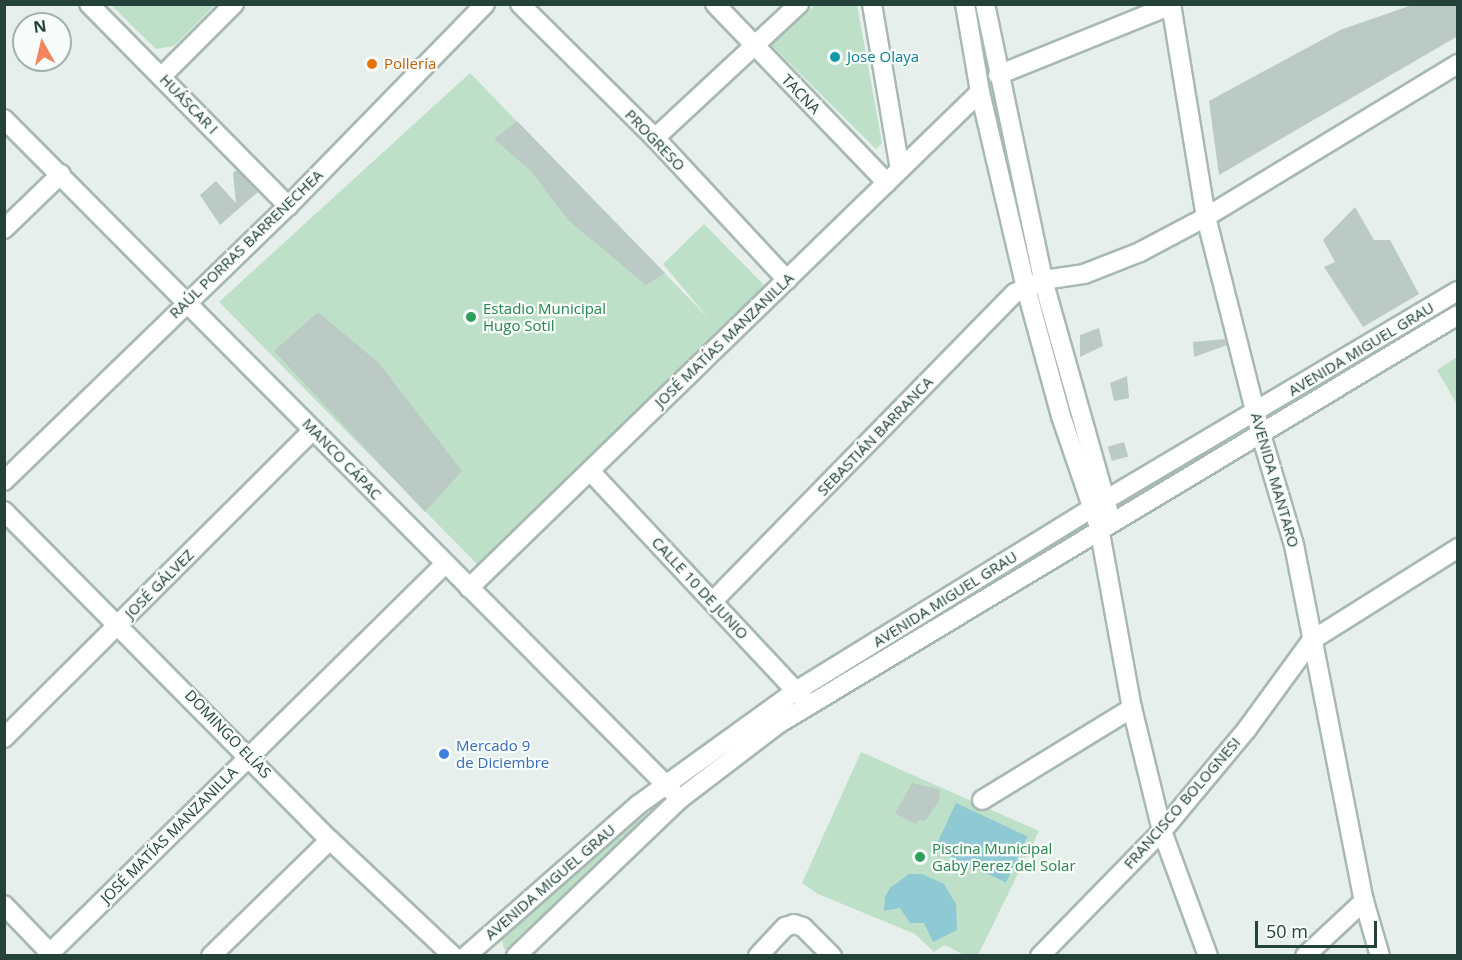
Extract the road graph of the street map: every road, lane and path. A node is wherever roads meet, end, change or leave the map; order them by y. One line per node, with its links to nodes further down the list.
1 (89, 4): 14 (street, HUÁSCAR I)
2 (234, 4): 14 (street)
3 (485, 4): 21 (street, RAÚL PORRAS BARRENECHEA)
4 (520, 4): 17 (street, PROGRESO)
5 (716, 4): 11 (street, TACNA)
6 (799, 4): 11 (street)
7 (872, 4): 18 (street)
8 (965, 4): 15 (street)
9 (985, 4): 13 (street)
10 (1171, 5): 13 (street); 22 (street, AVENIDA MANTARO)
11 (753, 43): 17 (street); 20 (street, TACNA)
12 (1458, 64): 22 (street, SEBASTIÁN BARRANCA)
13 (998, 75): 25 (street)
14 (162, 76): 21 (street, HUÁSCAR I)
15 (980, 93): 18 (street, JOSÉ MATÍAS MANZANILLA); 26 (street)
16 (4, 119): 19 (street, MANCO CÁPAC)
17 (655, 138): 24 (street, PROGRESO)
18 (900, 170): 20 (street, JOSÉ MATÍAS MANZANILLA)
19 (61, 174): 23 (street); 28 (street, MANCO CÁPAC)
20 (887, 183): 24 (street, JOSÉ MATÍAS MANZANILLA)
21 (288, 206): 28 (street, RAÚL PORRAS BARRENECHEA)
22 (1206, 217): 25 (street, SEBASTIÁN BARRANCA); 30 (street, AVENIDA MANTARO)
23 (4, 229)
24 (787, 280): 33 (street, JOSÉ MATÍAS MANZANILLA)
25 (1043, 280): 26 (street, SEBASTIÁN BARRANCA); 35 (street)
26 (1026, 288): 35 (street); 41 (street, SEBASTIÁN BARRANCA)
27 (1458, 291): 30 (street, AVENIDA MIGUEL GRAU)
28 (188, 301): 31 (street, MANCO CÁPAC); 34 (street, RAÚL PORRAS BARRENECHEA)
29 (1458, 315): 32 (street, AVENIDA MIGUEL GRAU)
30 (1255, 412): 32 (street, AVENIDA MANTARO); 35 (street, AVENIDA MIGUEL GRAU)
31 (313, 430): 39 (street, MANCO CÁPAC); 42 (street, JOSÉ GÁLVEZ)
32 (1260, 431): 37 (street, AVENIDA MIGUEL GRAU); 43 (street, AVENIDA MANTARO)
33 (590, 471): 40 (street, JOSÉ MATÍAS MANZANILLA); 41 (street, CALLE 10 DE JUNIO)
34 (4, 481)
35 (1099, 504): 37 (street); 44 (street, AVENIDA MIGUEL GRAU)
36 (4, 511): 42 (street, DOMINGO ELÍAS)
37 (1105, 524): 45 (street, AVENIDA MIGUEL GRAU); 46 (street)
38 (1458, 548): 43 (street)
39 (445, 564): 40 (street, MANCO CÁPAC); 48 (street, JOSÉ MATÍAS MANZANILLA)
40 (469, 588): 49 (street, MANCO CÁPAC)
41 (713, 601): 44 (street, CALLE 10 DE JUNIO)
42 (120, 624): 47 (street, JOSÉ GÁLVEZ); 48 (street, DOMINGO ELÍAS)
43 (1312, 640): 52 (street, FRANCISCO BOLOGNESI); 54 (street, AVENIDA MANTARO)
44 (796, 691): 45 (street, CALLE 10 DE JUNIO); 49 (street, AVENIDA MIGUEL GRAU)
45 (808, 705): 50 (street, AVENIDA MIGUEL GRAU)
46 (1132, 708): 51 (street); 52 (street)
47 (4, 738)
48 (249, 756): 53 (street, DOMINGO ELÍAS); 56 (street, JOSÉ MATÍAS MANZANILLA)
49 (665, 784): 50 (street, MANCO CÁPAC); 59 (street, AVENIDA MIGUEL GRAU)
50 (680, 799): 60 (street, AVENIDA MIGUEL GRAU)
51 (982, 800)
52 (1162, 831): 63 (street, FRANCISCO BOLOGNESI); 64 (street)
53 (330, 840): 57 (street); 58 (street, DOMINGO ELÍAS)
54 (1364, 901): 65 (street); 66 (street, AVENIDA MANTARO)
55 (4, 905): 56 (street)
56 (50, 954)
57 (212, 956)
58 (453, 956)
59 (466, 956)
60 (516, 956)
61 (758, 956): 62 (street)
62 (832, 956)
63 (1040, 956)
64 (1208, 956)
65 (1305, 956)
66 (1380, 956)

